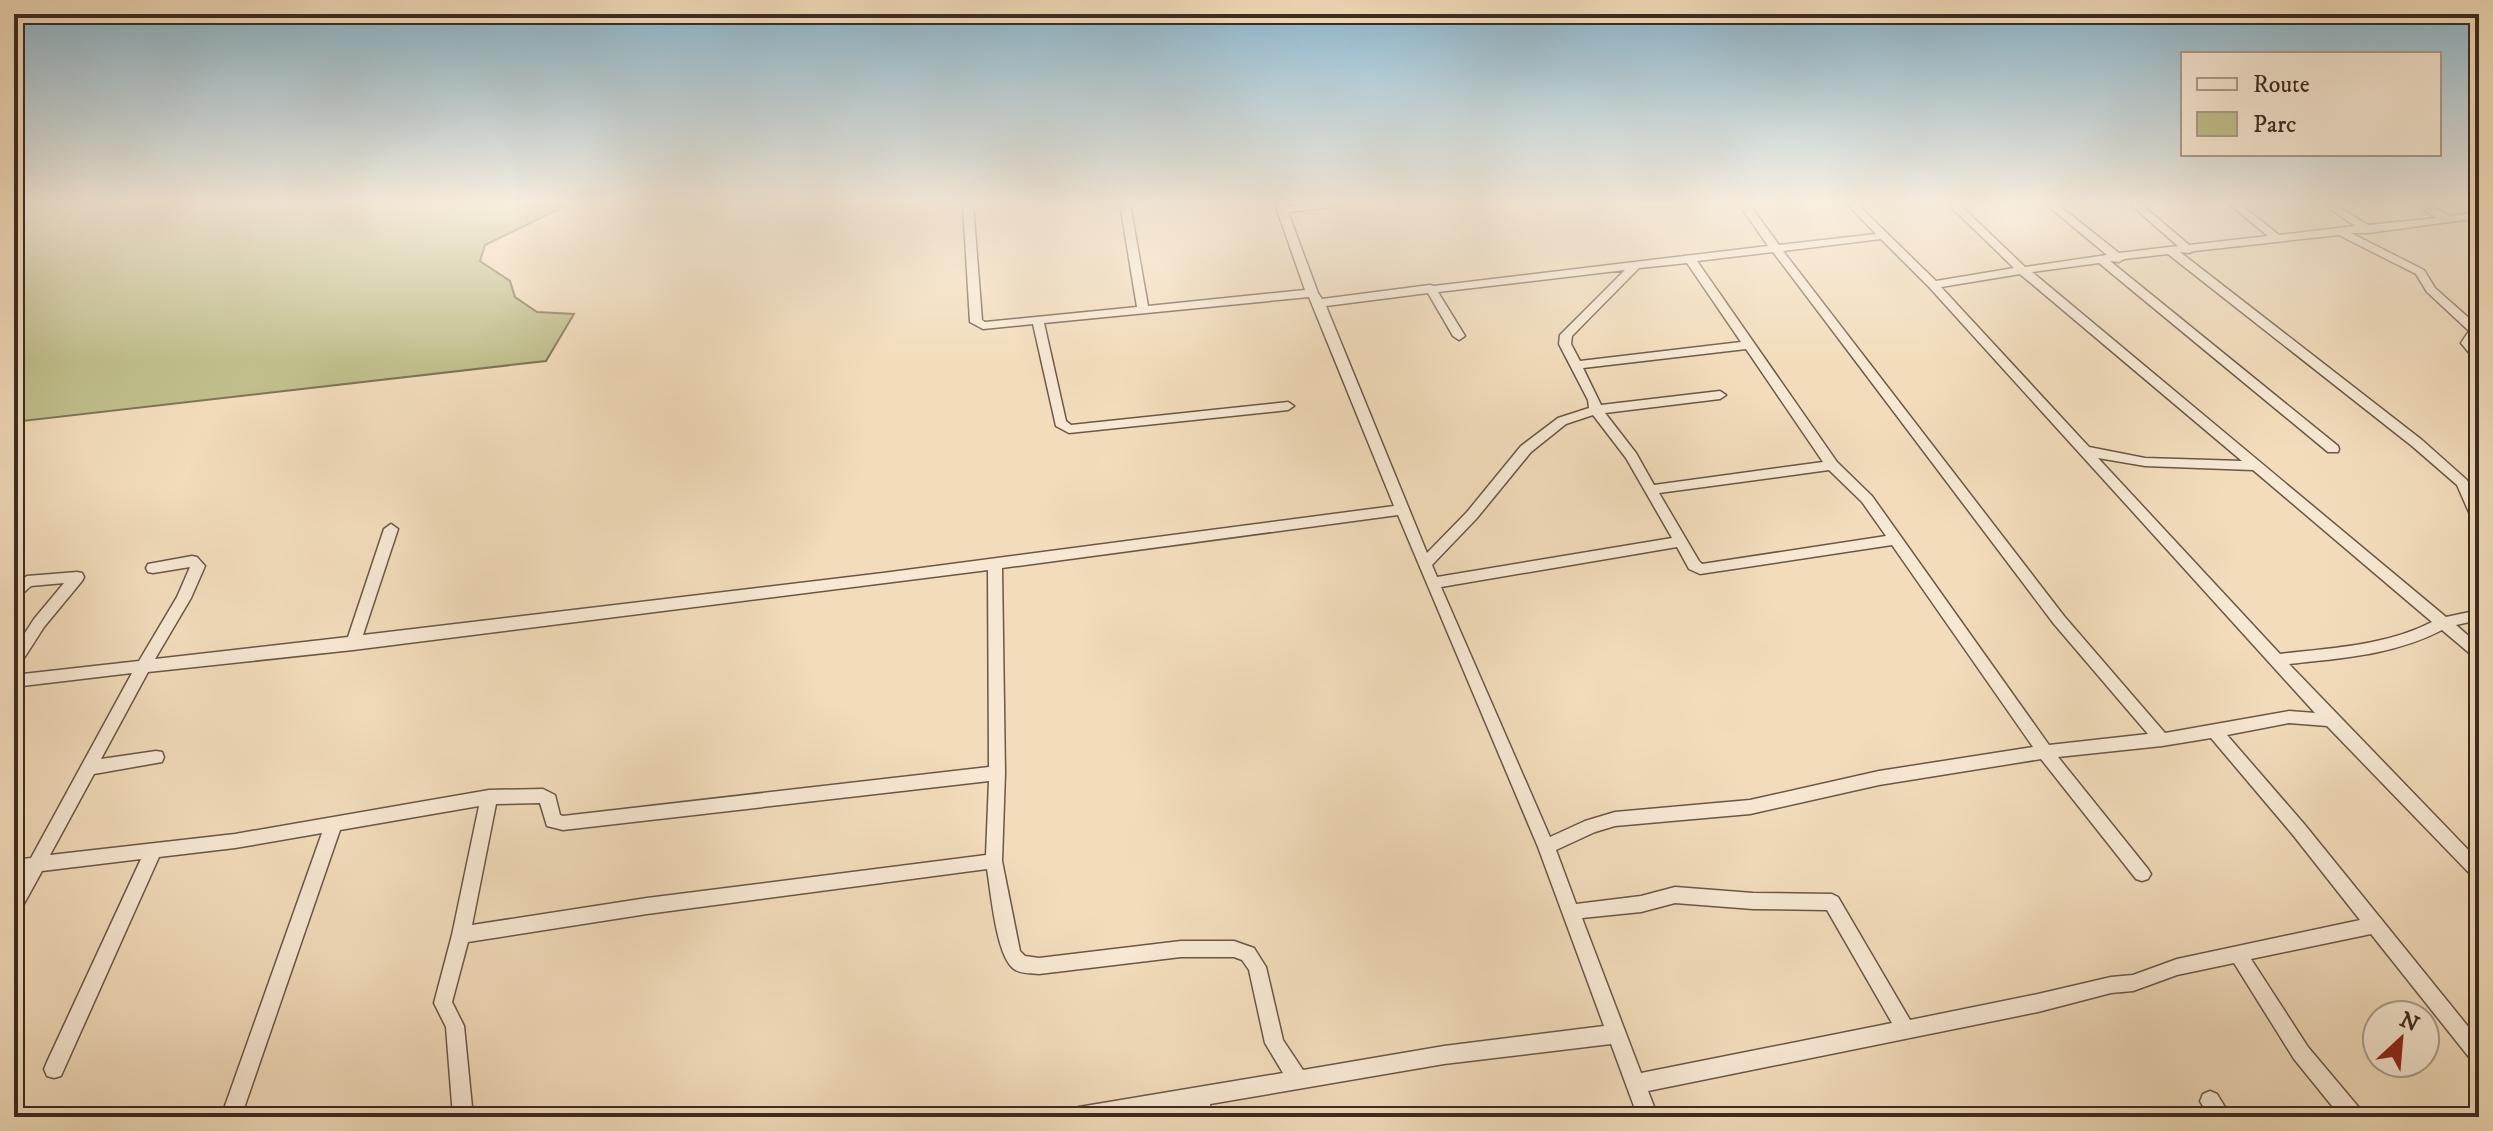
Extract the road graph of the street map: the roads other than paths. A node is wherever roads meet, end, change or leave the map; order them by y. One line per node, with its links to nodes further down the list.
1 (972, 257): 21 (street)
2 (1134, 257): 20 (street)
3 (1300, 257): 19 (street)
4 (1705, 257): 12 (street)
5 (1783, 257): 56 (street)
6 (1904, 257): 17 (street)
7 (2008, 257): 16 (street)
8 (2116, 257): 13 (street)
9 (2133, 257): 13 (street)
10 (2178, 257): 35 (street)
11 (2394, 257): 24 (street)
12 (1690, 259): 15 (street); 23 (street)
13 (2119, 259): 14 (street)
14 (2103, 261): 16 (street); 29 (street)
15 (1637, 265): 18 (street); 25 (street)
16 (2021, 269): 17 (street); 32 (street)
17 (1933, 285): 30 (street)
18 (1430, 288): 19 (street); 22 (street)
19 (1316, 298): 20 (street); 34 (street)
20 (1143, 310): 21 (street)
21 (1038, 322): 27 (street)
22 (1459, 336)
23 (1748, 345): 25 (street); 31 (street)
24 (2479, 357)
25 (1576, 365): 28 (street)
26 (1720, 395): 28 (street)
27 (1288, 406)
28 (1596, 410): 33 (street); 39 (street)
29 (2333, 449)
30 (2086, 451): 32 (street); 48 (street)
31 (1832, 465): 33 (street); 37 (street)
32 (2252, 466): 45 (street)
33 (1650, 490): 38 (street)
34 (1403, 510): 39 (street); 40 (street)
35 (2479, 519)
36 (391, 529): 46 (street)
37 (1896, 539): 38 (street); 57 (street)
38 (1679, 542): 42 (street)
39 (1425, 563): 42 (street)
40 (995, 565): 46 (street); 60 (street)
41 (153, 568): 50 (street)
42 (1432, 583): 63 (street)
43 (14, 593): 49 (street)
44 (2479, 615): 45 (street)
45 (2442, 623): 47 (street); 48 (street)
46 (353, 644): 50 (street)
47 (2479, 653)
48 (2276, 660): 52 (street)
49 (14, 662)
50 (143, 667): 51 (street); 59 (street)
51 (14, 681)
52 (2300, 683): 53 (street); 54 (street)
53 (2289, 717): 54 (street); 55 (street)
54 (2331, 720): 68 (street)
55 (2214, 731): 56 (street); 72 (street)
56 (2162, 740): 57 (street)
57 (2045, 752): 63 (street); 69 (street)
58 (156, 757): 59 (street)
59 (88, 768): 66 (street)
60 (997, 773): 61 (street); 65 (street)
61 (489, 797): 62 (street); 73 (street)
62 (333, 825): 64 (street); 83 (street)
63 (1546, 847): 71 (street)
64 (153, 851): 66 (street); 78 (street)
65 (994, 861): 73 (street); 79 (street)
66 (37, 864): 67 (street); 70 (street)
67 (14, 867)
68 (2479, 872)
69 (2142, 874)
70 (14, 906)
71 (1570, 912): 75 (street); 76 (street)
72 (2374, 925): 74 (street); 77 (street)
73 (461, 935): 84 (street)
74 (2238, 954): 75 (street); 87 (street)
75 (1905, 1029): 80 (street)
76 (1616, 1034): 79 (street); 80 (street)
77 (2479, 1055)
78 (54, 1069)
79 (1297, 1078): 81 (street)
80 (1635, 1084): 86 (street)
81 (1201, 1108): 82 (street)
82 (1137, 1113): 85 (street)
83 (231, 1117)
84 (463, 1117)
85 (1079, 1117)
86 (1648, 1117)
87 (2354, 1117)

